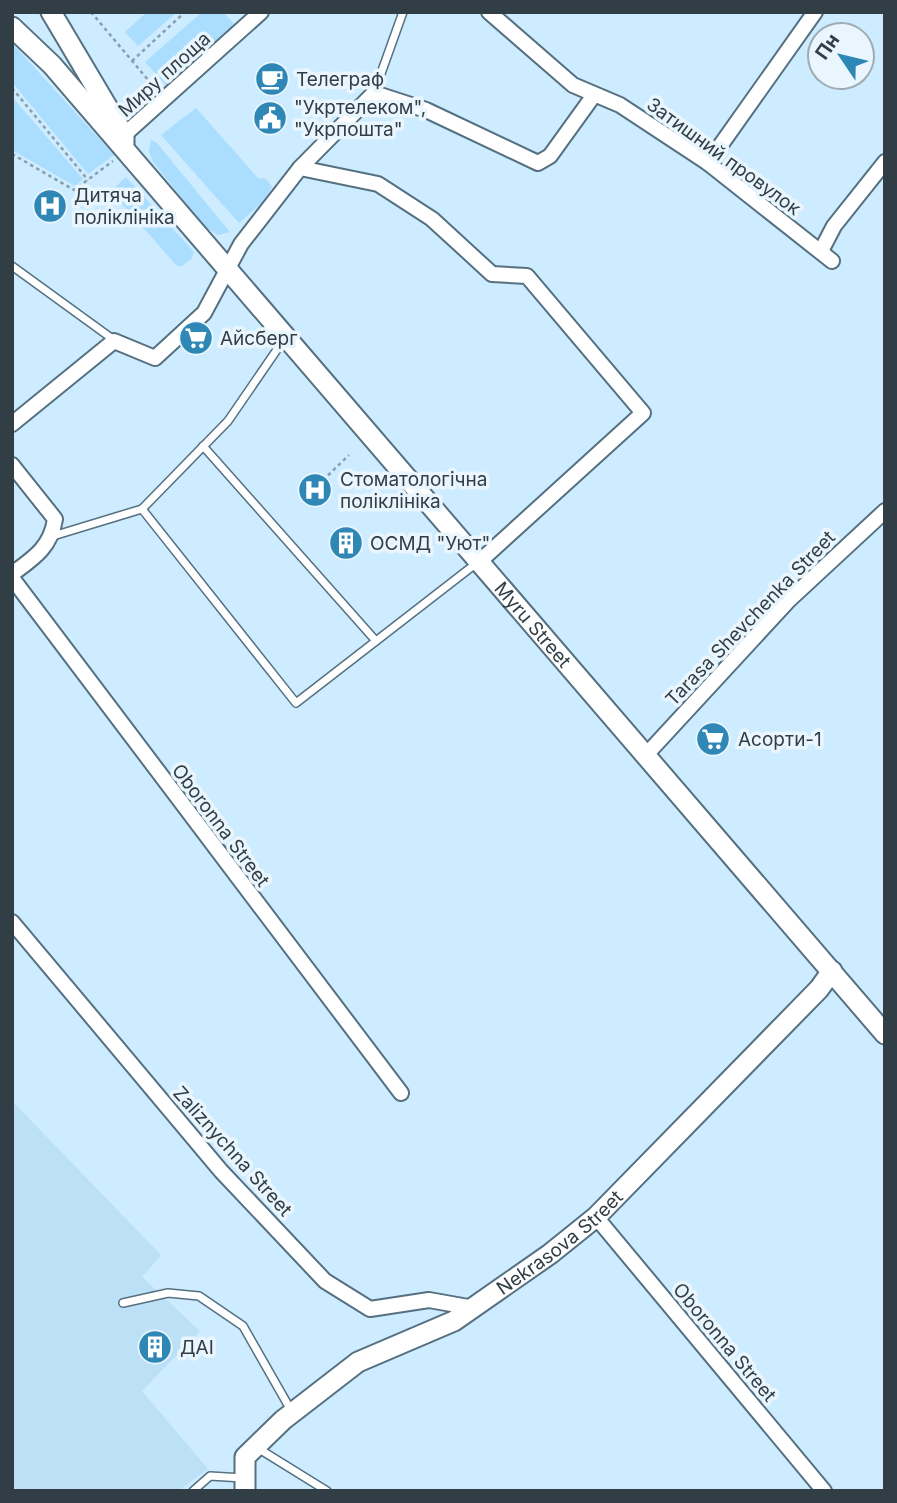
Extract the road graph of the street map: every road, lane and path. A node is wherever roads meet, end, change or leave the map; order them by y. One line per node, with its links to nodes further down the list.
1 (51, 12): 14 (street)
2 (91, 12): 9 (path)
3 (186, 12): 9 (path)
4 (261, 12): 13 (street, Миру площа)
5 (403, 12): 11 (lane)
6 (489, 12): 12 (street, Затишний провулок)
7 (815, 12): 17 (street)
8 (12, 27): 14 (street)
9 (132, 61): 13 (path)
10 (12, 88): 19 (path)
11 (374, 93): 12 (street); 18 (street)
12 (594, 95): 17 (street, Затишний провулок)
13 (165, 100): 14 (street, Миру площа)
14 (125, 144): 19 (path); 21 (street, Myru Street)
15 (12, 154): 19 (path)
16 (885, 162): 17 (street, Затишний провулок)
17 (708, 163)
18 (300, 168): 21 (street); 32 (street)
19 (88, 181)
20 (12, 266): 23 (lane)
21 (227, 269): 22 (street, Myru Street); 23 (street)
22 (286, 337): 25 (lane); 32 (street, Myru Street)
23 (114, 341): 24 (street)
24 (12, 424)
25 (203, 446): 29 (lane); 34 (lane)
26 (349, 455): 28 (path)
27 (12, 465): 31 (street)
28 (318, 485)
29 (142, 509): 31 (lane); 34 (lane)
30 (885, 511): 35 (street, Tarasa Shevchenka Street)
31 (52, 536): 33 (street)
32 (479, 562): 34 (lane); 35 (street, Myru Street)
33 (12, 576): 39 (street, Oboronna Street)
34 (376, 642)
35 (646, 755): 37 (street, Myru Street)
36 (12, 922): 42 (street, Zaliznychna Street)
37 (832, 971): 38 (street, Myru Street); 40 (street, Nekrasova Street)
38 (881, 1023)
39 (401, 1093)
40 (596, 1217): 42 (street, Nekrasova Street); 48 (street, Oboronna Street)
41 (122, 1303): 43 (lane)
42 (474, 1308): 43 (street, Nekrasova Street)
43 (293, 1412): 44 (street, Nekrasova Street)
44 (250, 1452): 45 (street); 47 (lane)
45 (245, 1484): 46 (lane)
46 (193, 1491)
47 (327, 1491)
48 (824, 1491)

